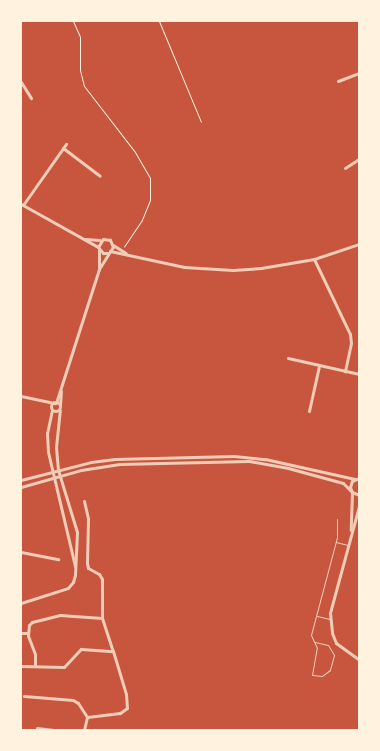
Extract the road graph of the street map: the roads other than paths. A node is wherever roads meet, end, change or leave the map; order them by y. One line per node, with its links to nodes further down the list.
1 (359, 74): 3 (street)
2 (21, 82): 4 (street)
3 (338, 82)
4 (31, 98)
5 (359, 159): 6 (street)
6 (345, 168)
7 (100, 176): 8 (street)
8 (22, 204): 9 (street)
9 (84, 239): 10 (street); 13 (street)
10 (100, 240): 12 (street); 13 (street)
11 (359, 244): 16 (street)
12 (113, 245): 14 (street); 15 (street)
13 (99, 248): 14 (street); 17 (street)
14 (109, 252): 15 (street); 17 (street)
15 (126, 254): 16 (street)
16 (314, 259): 20 (street)
17 (99, 269): 22 (street)
18 (288, 358): 19 (street)
19 (319, 366): 20 (street); 28 (street)
20 (345, 371): 21 (street)
21 (359, 374)
22 (61, 388): 25 (street); 26 (street)
23 (21, 396): 24 (street)
24 (42, 400): 25 (street); 27 (street)
25 (55, 403): 26 (street); 27 (street)
26 (60, 408): 27 (street); 30 (street)
27 (52, 409): 29 (street)
28 (309, 411)
29 (48, 441): 30 (street); 32 (street)
30 (56, 441): 31 (street)
31 (58, 470): 32 (street); 33 (street); 35 (street)
32 (52, 471): 34 (street); 36 (street)
33 (60, 476): 34 (street); 38 (street); 48 (street)
34 (54, 478): 37 (street); 48 (street)
35 (357, 478): 38 (street)
36 (21, 480)
37 (21, 487)
38 (352, 492): 39 (street); 43 (street)
39 (359, 495)
40 (84, 501): 53 (street)
41 (359, 506): 43 (street)
42 (337, 519): 44 (lane)
43 (351, 530): 45 (street)
44 (336, 542): 45 (lane); 51 (lane)
45 (347, 546): 54 (street)
46 (21, 552): 47 (street)
47 (58, 559)
48 (76, 569): 50 (street)
49 (359, 584): 52 (street)
50 (21, 602)
51 (316, 615): 54 (lane); 57 (lane)
52 (359, 616)
53 (102, 618): 56 (street); 58 (street)
54 (330, 619): 59 (street)
55 (21, 633): 56 (street)
56 (28, 633): 61 (street)
57 (315, 642): 57 (lane)
58 (113, 651): 61 (street); 63 (street)
59 (359, 660)
60 (21, 666): 61 (street)
61 (35, 666)
62 (24, 696): 63 (street)
63 (87, 717): 66 (street)
64 (37, 728): 65 (street)
65 (54, 730)
66 (84, 730)

